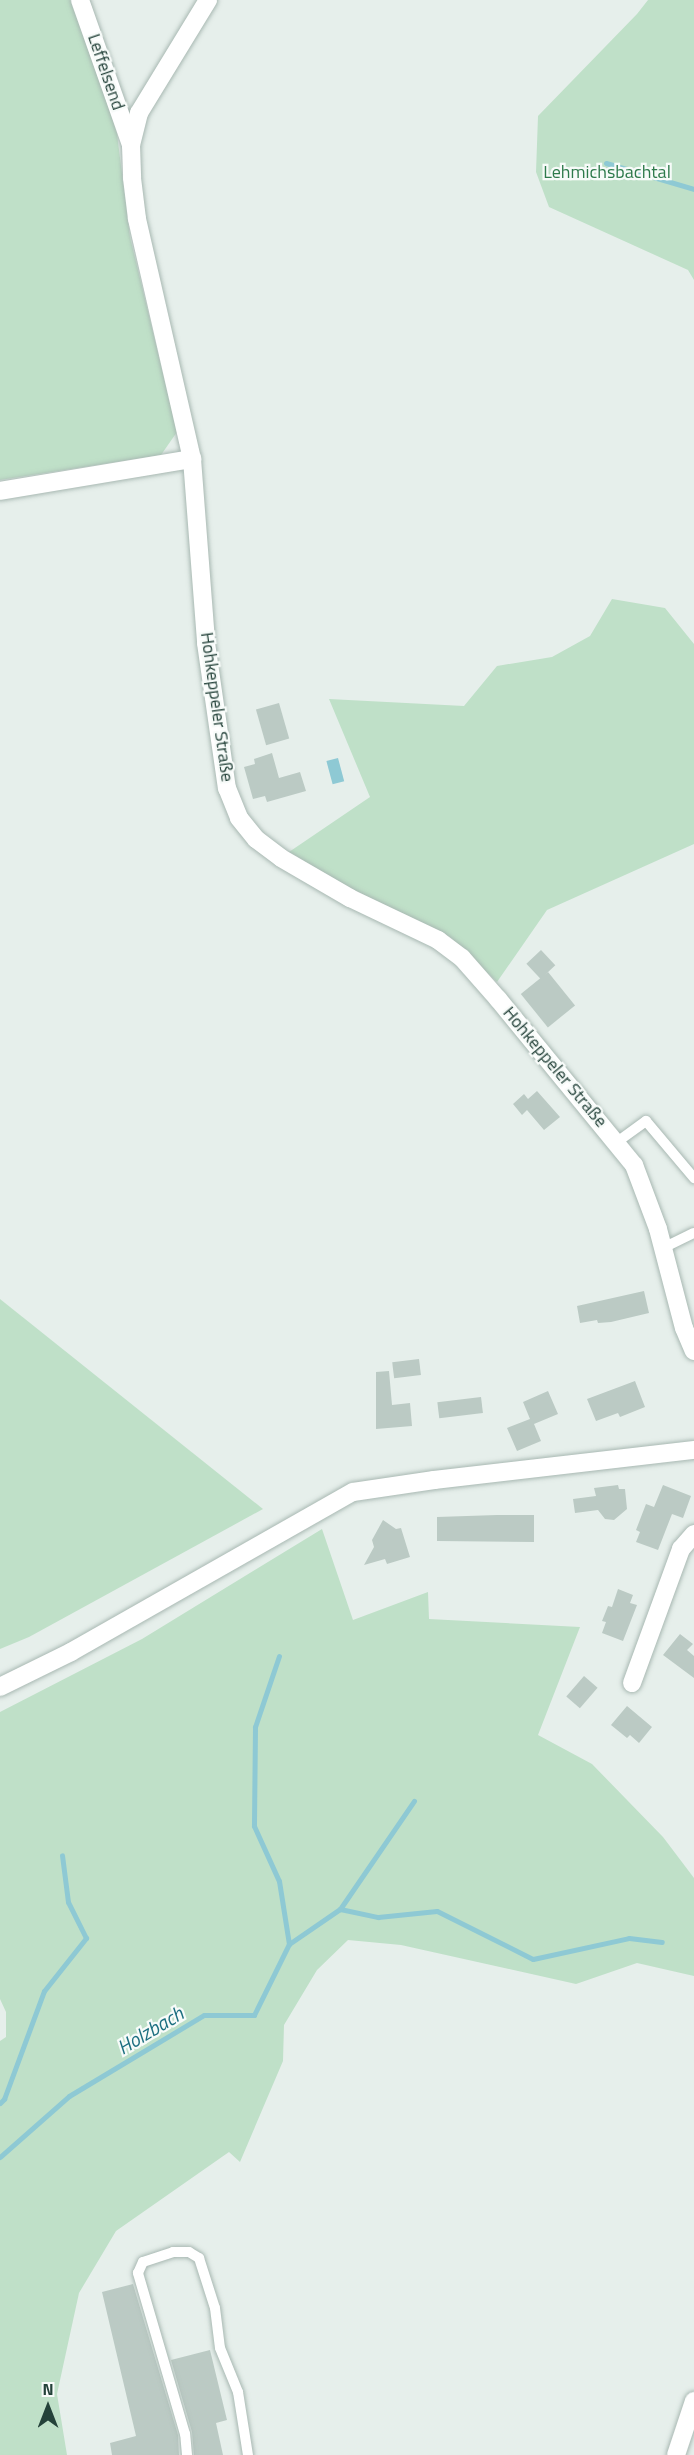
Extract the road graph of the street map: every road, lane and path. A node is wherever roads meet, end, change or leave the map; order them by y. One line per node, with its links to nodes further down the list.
1 (80, 0): 3 (street, Leffelsend)
2 (208, 0): 3 (street, Hohkeppeler Straße)
3 (131, 145): 4 (street, Hohkeppeler Straße)
4 (192, 459): 5 (street); 6 (street, Hohkeppeler Straße)
5 (0, 491)
6 (616, 1142): 7 (lane); 9 (street, Hohkeppeler Straße)
7 (694, 1178)
8 (694, 1233): 9 (lane)
9 (663, 1248): 10 (street, Hohkeppeler Straße)
10 (694, 1351)
11 (694, 1450): 14 (street)
12 (694, 1534): 13 (street)
13 (632, 1683)
14 (0, 1687)
15 (694, 2401): 18 (street)
16 (187, 2455): 17 (lane)
17 (248, 2455)
18 (676, 2455)

